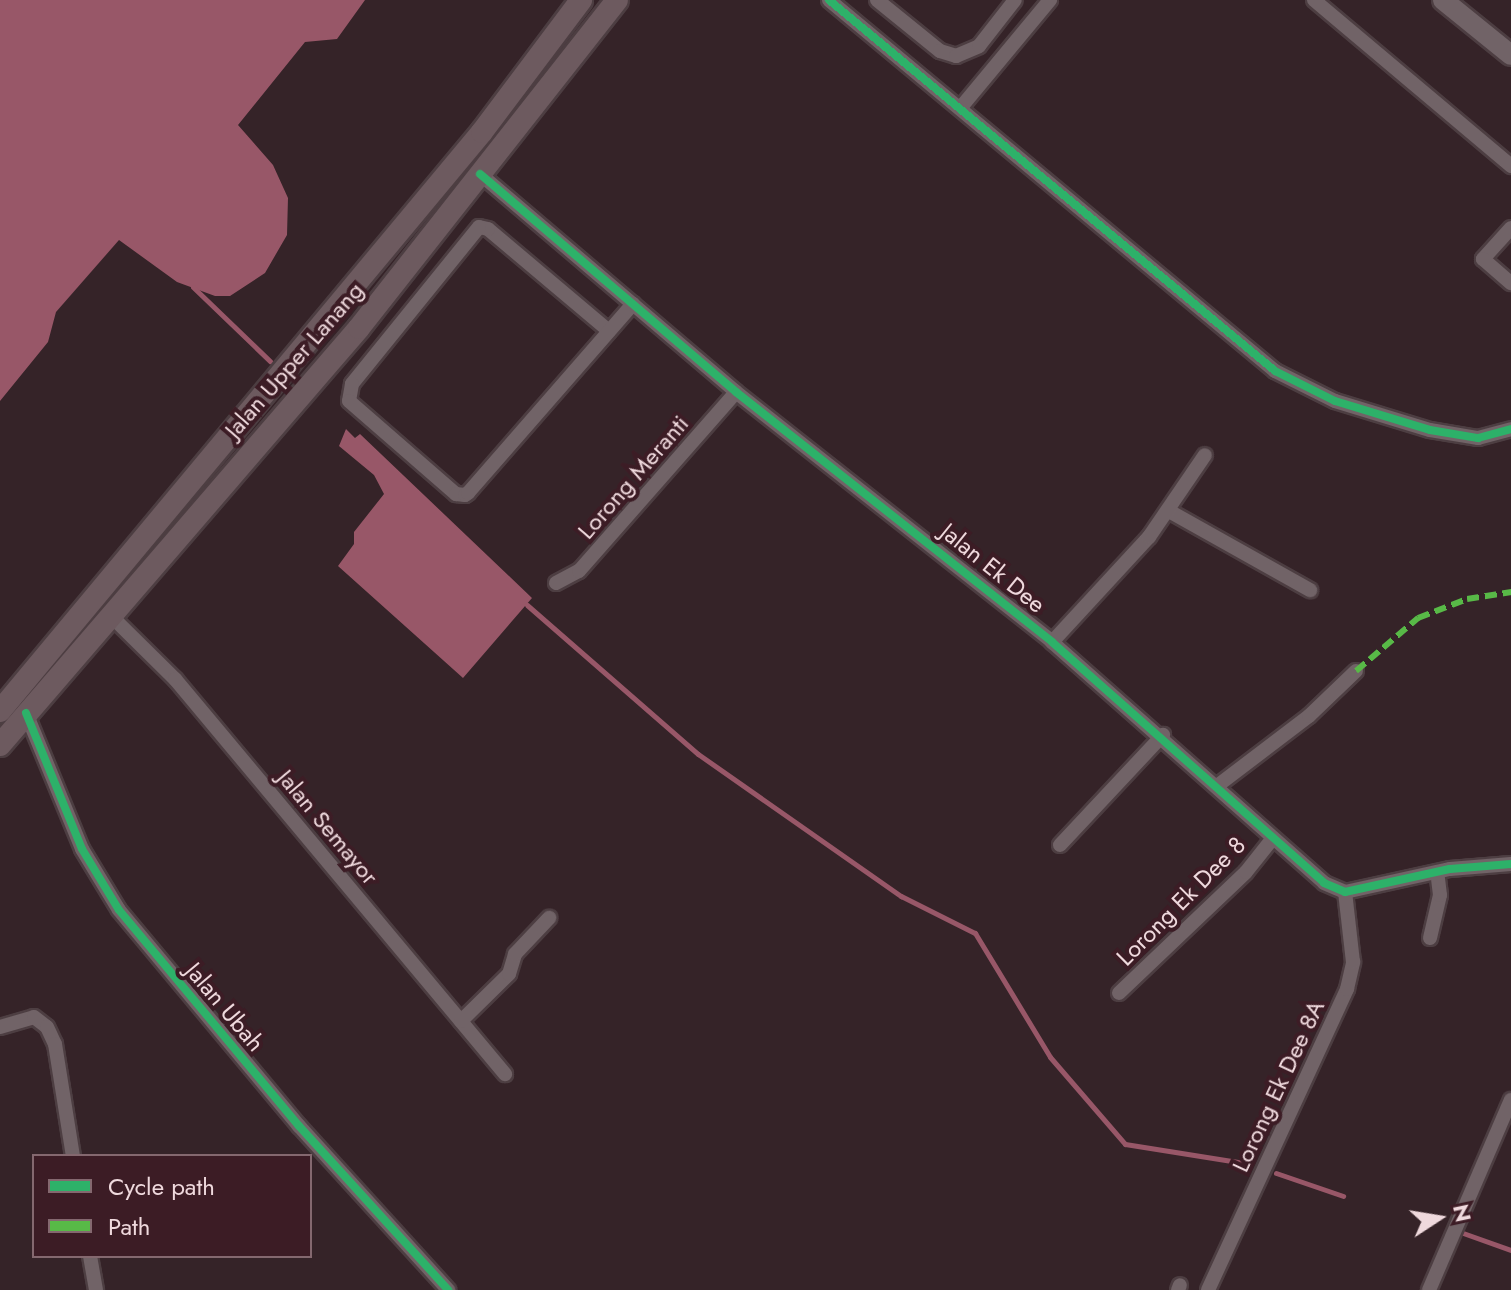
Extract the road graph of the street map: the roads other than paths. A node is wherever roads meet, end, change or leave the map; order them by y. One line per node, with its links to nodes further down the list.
1 (581, 0): 30 (main road, Jalan Upper Lanang)
2 (617, 0): 14 (main road, Jalan Upper Lanang)
3 (829, 0): 12 (street)
4 (877, 0): 9 (street)
5 (1015, 0): 9 (street)
6 (1050, 0): 10 (street)
7 (1314, 0): 13 (street)
8 (1443, 0): 11 (street)
9 (1005, 14): 10 (street)
10 (1025, 31): 12 (street)
11 (1511, 55)
12 (962, 106): 22 (street)
13 (1511, 166)
14 (480, 174): 17 (street, Jalan Ek Dee); 18 (main road, Jalan Upper Lanang)
15 (1511, 228): 16 (street)
16 (1511, 283)
17 (633, 304): 19 (street); 21 (street, Jalan Ek Dee)
18 (359, 328): 20 (street); 27 (main road, Jalan Upper Lanang)
19 (609, 331): 20 (street); 20 (street)
20 (382, 346)
21 (736, 392): 25 (street, Lorong Meranti); 28 (street, Jalan Ek Dee)
22 (1511, 429)
23 (1205, 455): 24 (street)
24 (1169, 511): 26 (street); 28 (street)
25 (556, 583)
26 (1310, 590)
27 (109, 614): 31 (main road, Jalan Upper Lanang); 43 (street, Jalan Semayor)
28 (1052, 642): 32 (street, Jalan Ek Dee)
29 (1356, 671): 34 (street)
30 (0, 711)
31 (26, 713): 33 (main road, Jalan Upper Lanang); 50 (street, Jalan Ubah)
32 (1163, 735): 34 (street, Jalan Ek Dee); 36 (street)
33 (0, 745)
34 (1217, 786): 35 (street, Jalan Ek Dee)
35 (1273, 838): 39 (street, Jalan Ek Dee); 42 (street, Lorong Ek Dee 8)
36 (1060, 845)
37 (1511, 864): 38 (street)
38 (1437, 872): 39 (street); 41 (street)
39 (1345, 892): 51 (street, Lorong Ek Dee 8A)
40 (549, 918): 43 (street)
41 (1430, 938)
42 (1119, 993)
43 (461, 1021): 45 (street, Jalan Semayor)
44 (0, 1027): 47 (street)
45 (505, 1074)
46 (1511, 1100): 52 (street)
47 (73, 1154)
48 (90, 1258): 49 (street)
49 (96, 1290)
50 (448, 1290)
51 (1208, 1290)
52 (1429, 1290)

